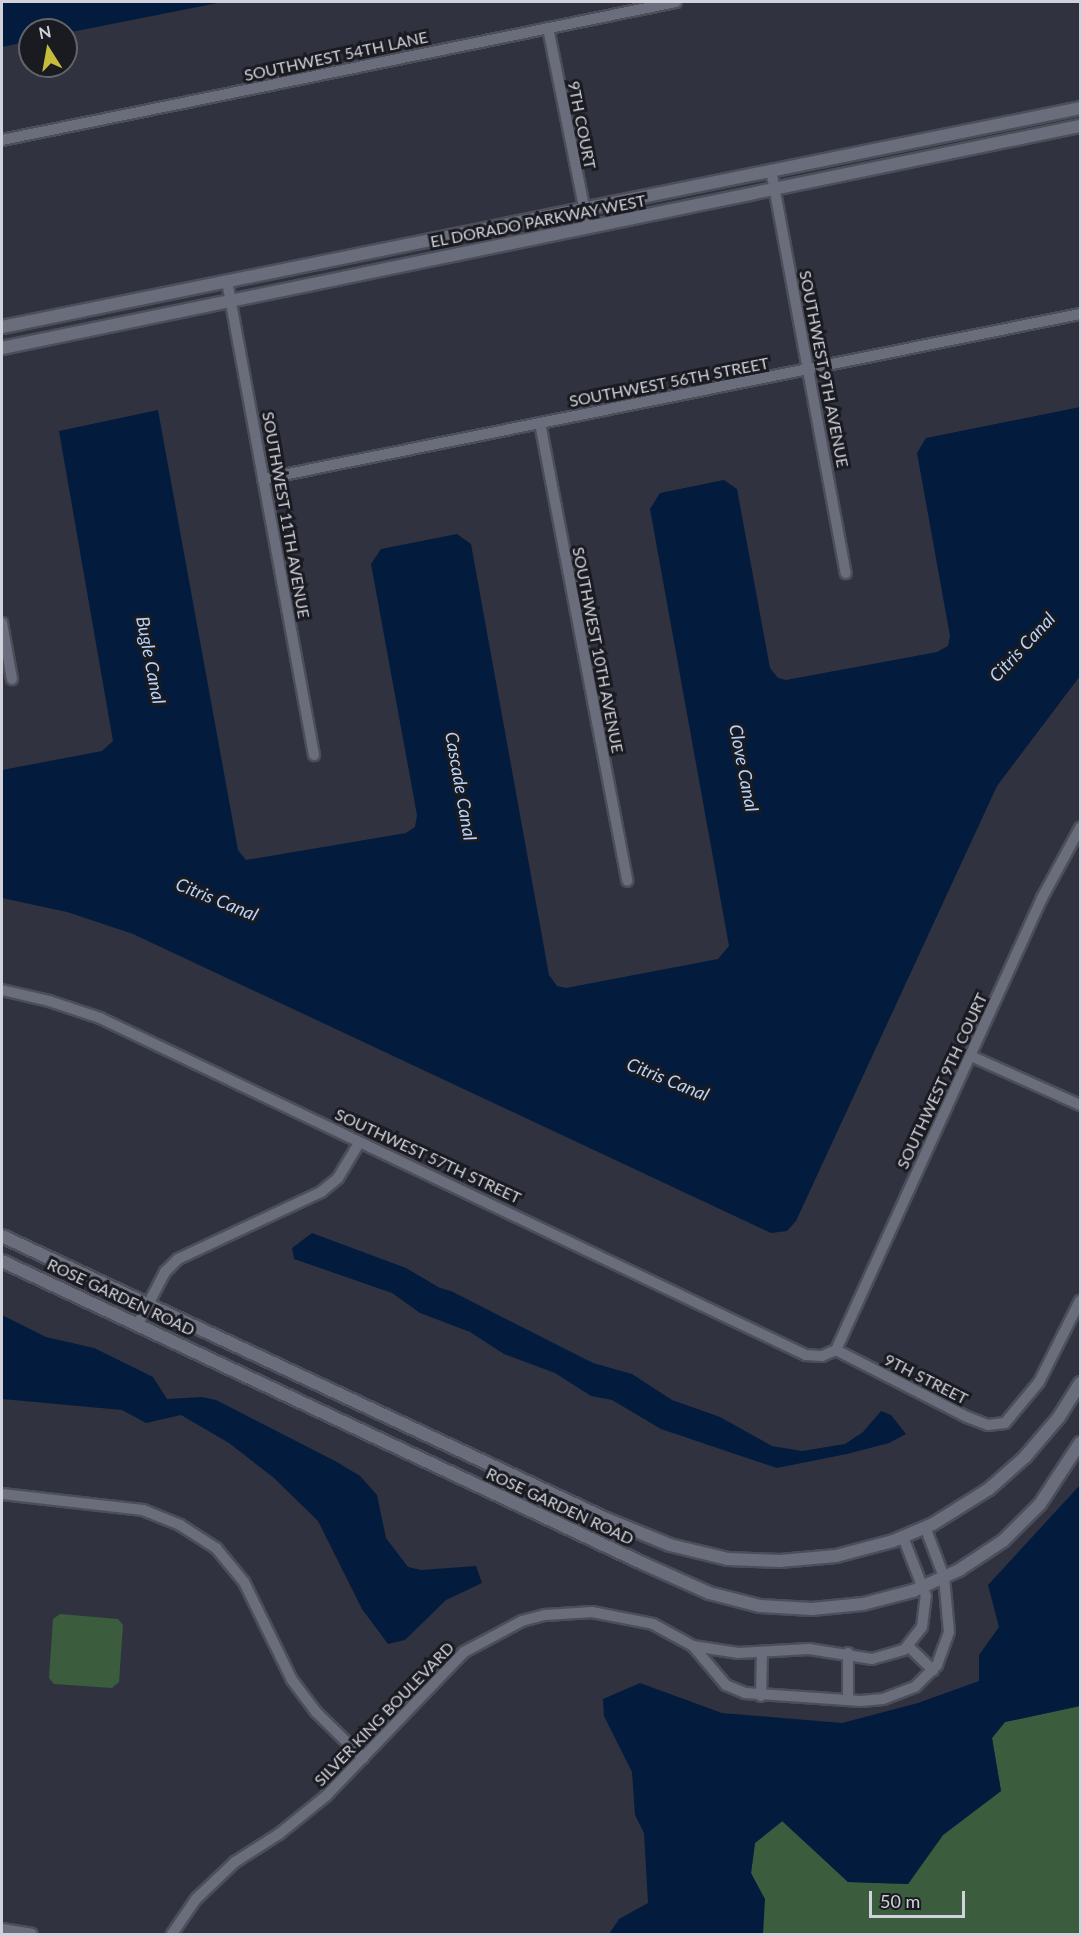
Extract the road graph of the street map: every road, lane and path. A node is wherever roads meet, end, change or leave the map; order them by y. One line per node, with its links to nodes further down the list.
1 (676, 2): 2 (street, SOUTHWEST 54TH LANE)
2 (548, 28): 5 (street, SOUTHWEST 54TH LANE); 8 (street, 9TH COURT)
3 (1080, 108): 6 (street, EL DORADO PARKWAY WEST)
4 (1080, 126): 7 (street, EL DORADO PARKWAY WEST)
5 (2, 140)
6 (771, 170): 7 (street, SOUTHWEST 9TH AVENUE); 8 (street, EL DORADO PARKWAY WEST)
7 (775, 188): 9 (street, EL DORADO PARKWAY WEST); 15 (street, SOUTHWEST 9TH AVENUE)
8 (584, 209): 9 (street, 9TH COURT); 10 (street, EL DORADO PARKWAY WEST)
9 (588, 227): 11 (street, EL DORADO PARKWAY WEST)
10 (227, 281): 11 (street, SOUTHWEST 11TH AVENUE); 13 (street, EL DORADO PARKWAY WEST)
11 (231, 299): 14 (street, EL DORADO PARKWAY WEST); 17 (street, SOUTHWEST 11TH AVENUE)
12 (1080, 314): 15 (street, SOUTHWEST 56TH STREET)
13 (2, 327)
14 (2, 348)
15 (809, 370): 16 (street, SOUTHWEST 56TH STREET); 18 (street, SOUTHWEST 9TH AVENUE)
16 (540, 423): 17 (street, SOUTHWEST 56TH STREET); 23 (street, SOUTHWEST 10TH AVENUE)
17 (264, 479): 21 (street, SOUTHWEST 11TH AVENUE)
18 (846, 573)
19 (2, 624): 20 (street)
20 (12, 679)
21 (314, 754)
22 (1080, 828): 25 (street, SOUTHWEST 9TH COURT)
23 (627, 881)
24 (2, 990): 27 (street, SOUTHWEST 57TH STREET)
25 (971, 1056): 26 (street); 33 (street, SOUTHWEST 9TH COURT)
26 (1080, 1105)
27 (359, 1143): 31 (street); 33 (street, SOUTHWEST 57TH STREET)
28 (2, 1236): 31 (street, ROSE GARDEN ROAD)
29 (2, 1261): 32 (street, ROSE GARDEN ROAD)
30 (1080, 1301): 33 (street, 9TH STREET)
31 (147, 1303): 32 (street); 38 (street, ROSE GARDEN ROAD)
32 (138, 1324): 40 (street, ROSE GARDEN ROAD)
33 (836, 1350)
34 (1080, 1383): 37 (street, ROSE GARDEN ROAD)
35 (1080, 1443): 39 (street, ROSE GARDEN ROAD)
36 (2, 1494): 48 (street)
37 (925, 1527): 38 (street, ROSE GARDEN ROAD); 39 (street, SILVER KING BOULEVARD)
38 (903, 1537): 40 (street)
39 (944, 1577): 40 (street, ROSE GARDEN ROAD); 45 (street, SILVER KING BOULEVARD)
40 (923, 1587): 42 (street)
41 (693, 1646): 43 (street, SILVER KING BOULEVARD); 46 (street, SILVER KING BOULEVARD); 48 (street, SILVER KING BOULEVARD)
42 (908, 1646): 44 (street, SILVER KING BOULEVARD); 45 (street)
43 (762, 1652): 44 (street, SILVER KING BOULEVARD); 46 (street)
44 (848, 1653): 47 (street)
45 (933, 1670): 47 (street, SILVER KING BOULEVARD)
46 (761, 1696): 47 (street, SILVER KING BOULEVARD)
47 (848, 1700)
48 (363, 1758): 51 (street, SILVER KING BOULEVARD)
49 (2, 1929): 50 (street)
50 (32, 1935)
51 (172, 1935)

